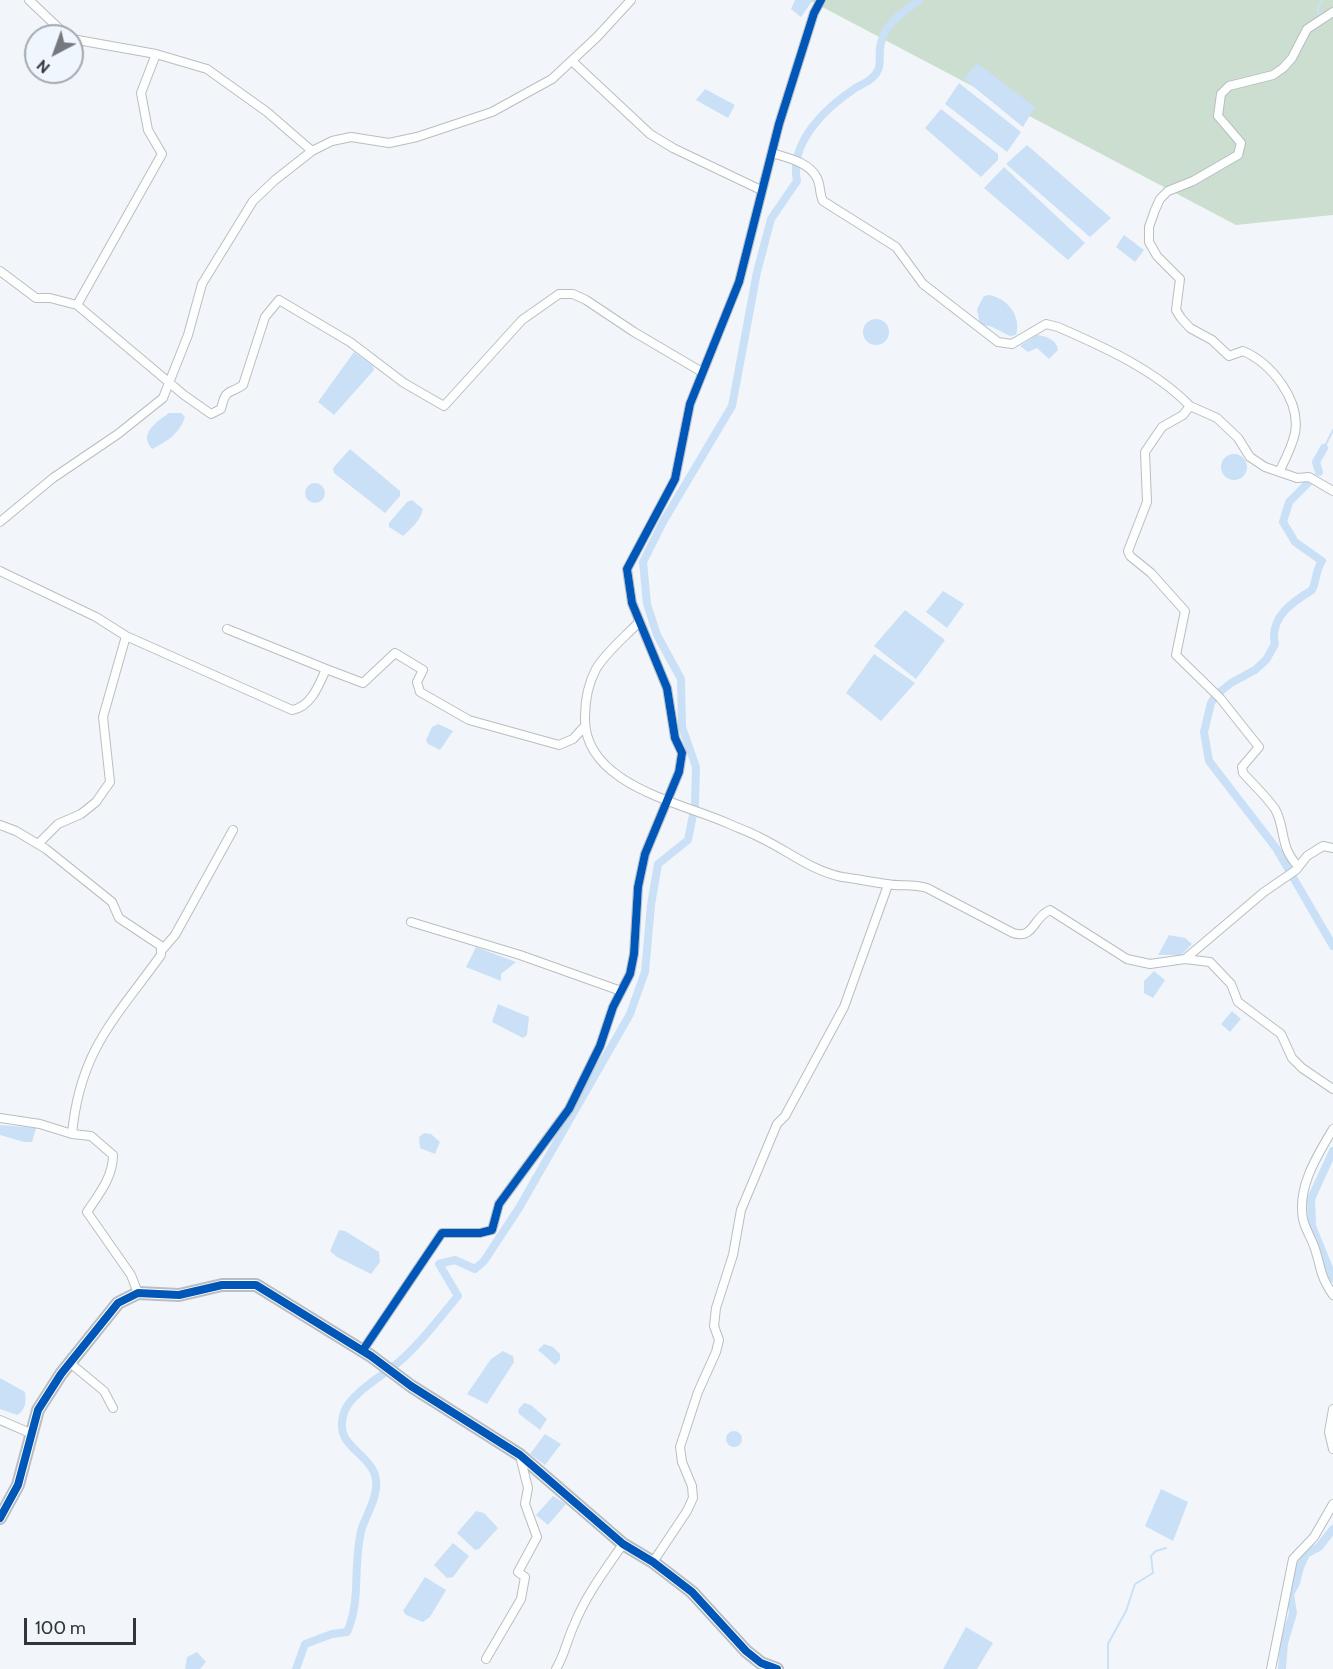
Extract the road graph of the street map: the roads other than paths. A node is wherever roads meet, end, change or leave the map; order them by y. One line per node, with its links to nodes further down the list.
1 (29, 0): 5 (street)
2 (631, 0): 8 (street)
3 (821, 0): 10 (street)
4 (1333, 12): 17 (street)
5 (54, 24)
6 (84, 41): 7 (street)
7 (156, 54): 9 (street); 13 (street)
8 (572, 62): 9 (street); 11 (street)
9 (312, 151): 15 (street)
10 (772, 153): 11 (street); 16 (street)
11 (761, 190): 14 (street)
12 (0, 271): 13 (street)
13 (77, 305): 15 (street)
14 (702, 372): 15 (street); 21 (street)
15 (170, 382): 19 (street)
16 (1190, 406): 17 (street); 31 (street)
17 (1279, 472): 18 (street)
18 (1333, 491)
19 (0, 522)
20 (0, 571): 23 (street)
21 (639, 621): 25 (street); 26 (street)
22 (227, 629): 24 (street)
23 (126, 636): 24 (street); 29 (street)
24 (326, 669): 25 (street)
25 (584, 727): 26 (street)
26 (668, 801): 32 (street); 36 (street)
27 (0, 825): 29 (street)
28 (233, 830): 34 (street)
29 (38, 844): 34 (street)
30 (1333, 848): 31 (street)
31 (1298, 866): 35 (street)
32 (888, 885): 35 (street); 54 (street)
33 (411, 922): 36 (street)
34 (162, 951): 40 (street)
35 (1185, 959): 37 (street)
36 (621, 991): 43 (street)
37 (1333, 1089)
38 (0, 1118): 40 (street)
39 (1333, 1129): 42 (street)
40 (72, 1134): 41 (street)
41 (138, 1293): 43 (street); 44 (street)
42 (1333, 1295)
43 (367, 1353): 50 (street)
44 (70, 1363): 45 (street); 48 (street)
45 (113, 1408)
46 (1333, 1409): 49 (street)
47 (0, 1420): 48 (street)
48 (30, 1433): 52 (street)
49 (1333, 1449)
50 (520, 1455): 53 (street); 55 (street)
51 (1333, 1504): 58 (street)
52 (0, 1518)
53 (624, 1544): 54 (street); 56 (street)
54 (653, 1562): 57 (street)
55 (486, 1659)
56 (556, 1669)
57 (777, 1669)
58 (1271, 1669)

